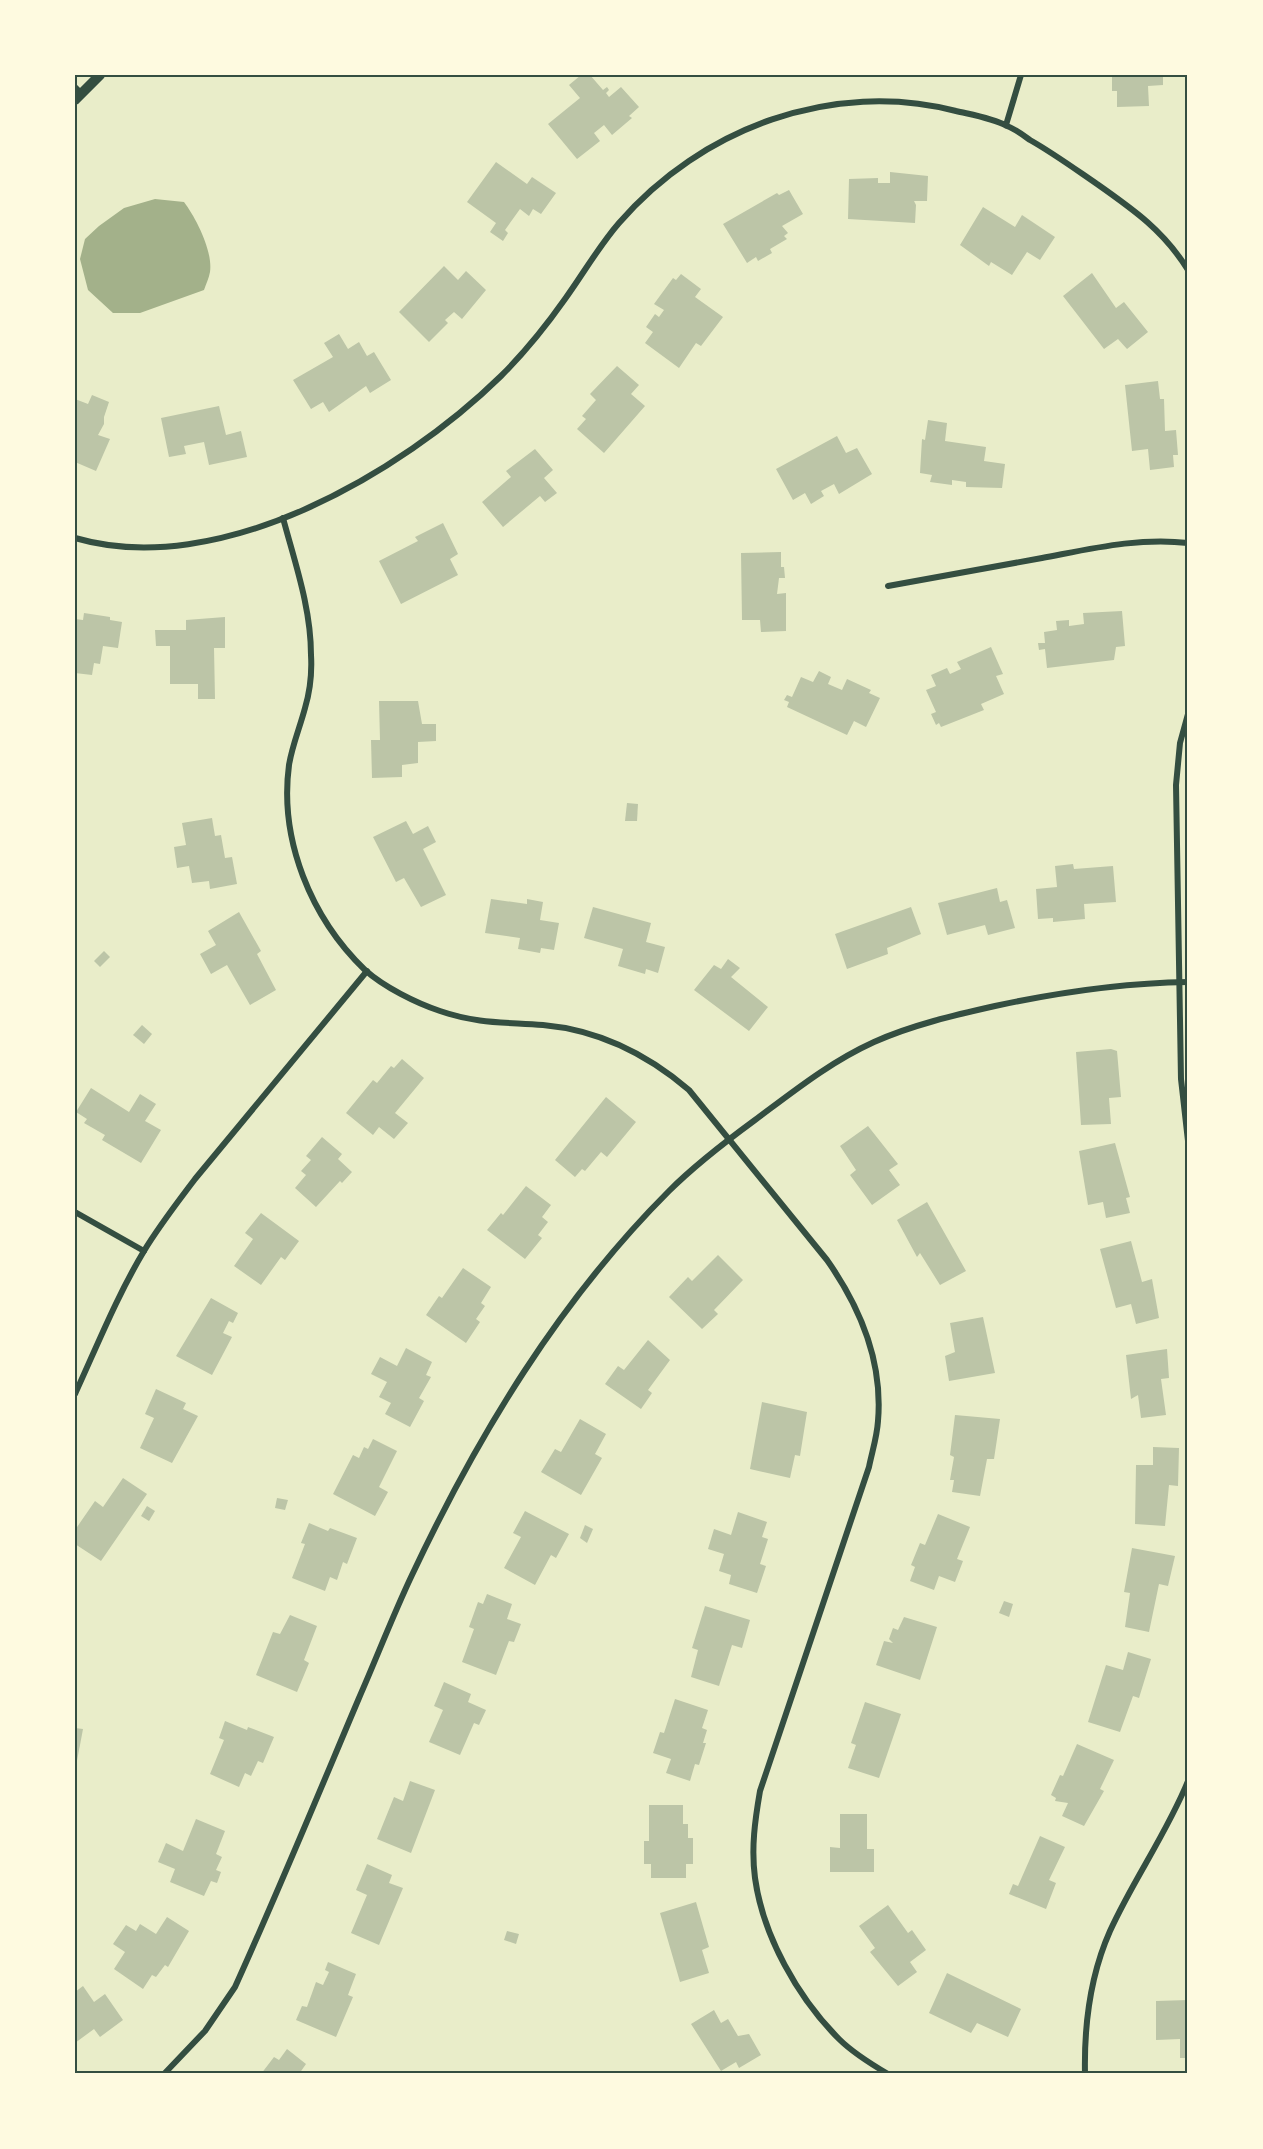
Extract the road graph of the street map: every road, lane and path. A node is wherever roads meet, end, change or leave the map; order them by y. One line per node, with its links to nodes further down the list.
1 (100, 75): 3 (street)
2 (1021, 75): 4 (street)
3 (77, 93)
4 (1006, 125): 5 (street); 6 (street)
5 (1188, 270)
6 (283, 518): 7 (street); 11 (street)
7 (75, 538)
8 (1188, 543): 9 (street)
9 (888, 586)
10 (1188, 714): 12 (street)
11 (367, 971): 14 (street); 17 (street)
12 (1178, 982): 13 (street); 14 (street); 15 (street)
13 (1188, 982)
14 (729, 1139): 20 (street); 21 (street)
15 (1188, 1142)
16 (75, 1212): 17 (street)
17 (144, 1251): 18 (street)
18 (75, 1394)
19 (1188, 1781): 22 (street)
20 (164, 2074)
21 (888, 2074)
22 (1085, 2074)

